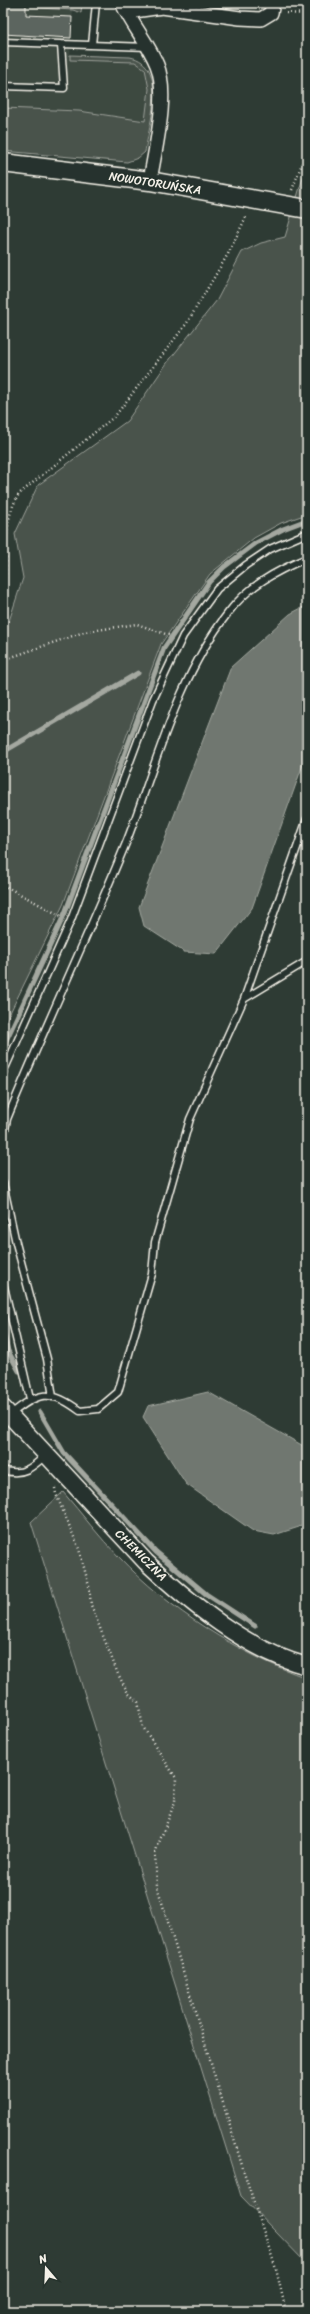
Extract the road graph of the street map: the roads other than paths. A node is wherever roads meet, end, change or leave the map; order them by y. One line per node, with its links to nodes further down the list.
1 (96, 3): 6 (lane)
2 (124, 8): 3 (street); 7 (street)
3 (272, 8)
4 (3, 42): 5 (lane)
5 (61, 44): 6 (lane); 8 (lane)
6 (92, 45): 7 (lane)
7 (148, 47): 10 (street)
8 (3, 86)
9 (3, 163): 10 (main road, NOWOTORUŃSKA)
10 (150, 181): 11 (main road, NOWOTORUŃSKA)
11 (307, 209)
12 (307, 533): 17 (lane)
13 (307, 558): 18 (lane)
14 (307, 819): 16 (lane)
15 (307, 961): 16 (lane)
16 (244, 999): 21 (lane)
17 (3, 1073)
18 (3, 1141)
19 (3, 1183): 21 (lane)
20 (3, 1282): 22 (lane)
21 (53, 1397): 22 (lane)
22 (30, 1399): 23 (lane)
23 (6, 1412): 24 (street, CHEMICZNA)
24 (49, 1458): 25 (lane); 26 (street, CHEMICZNA)
25 (3, 1470)
26 (307, 1666)

